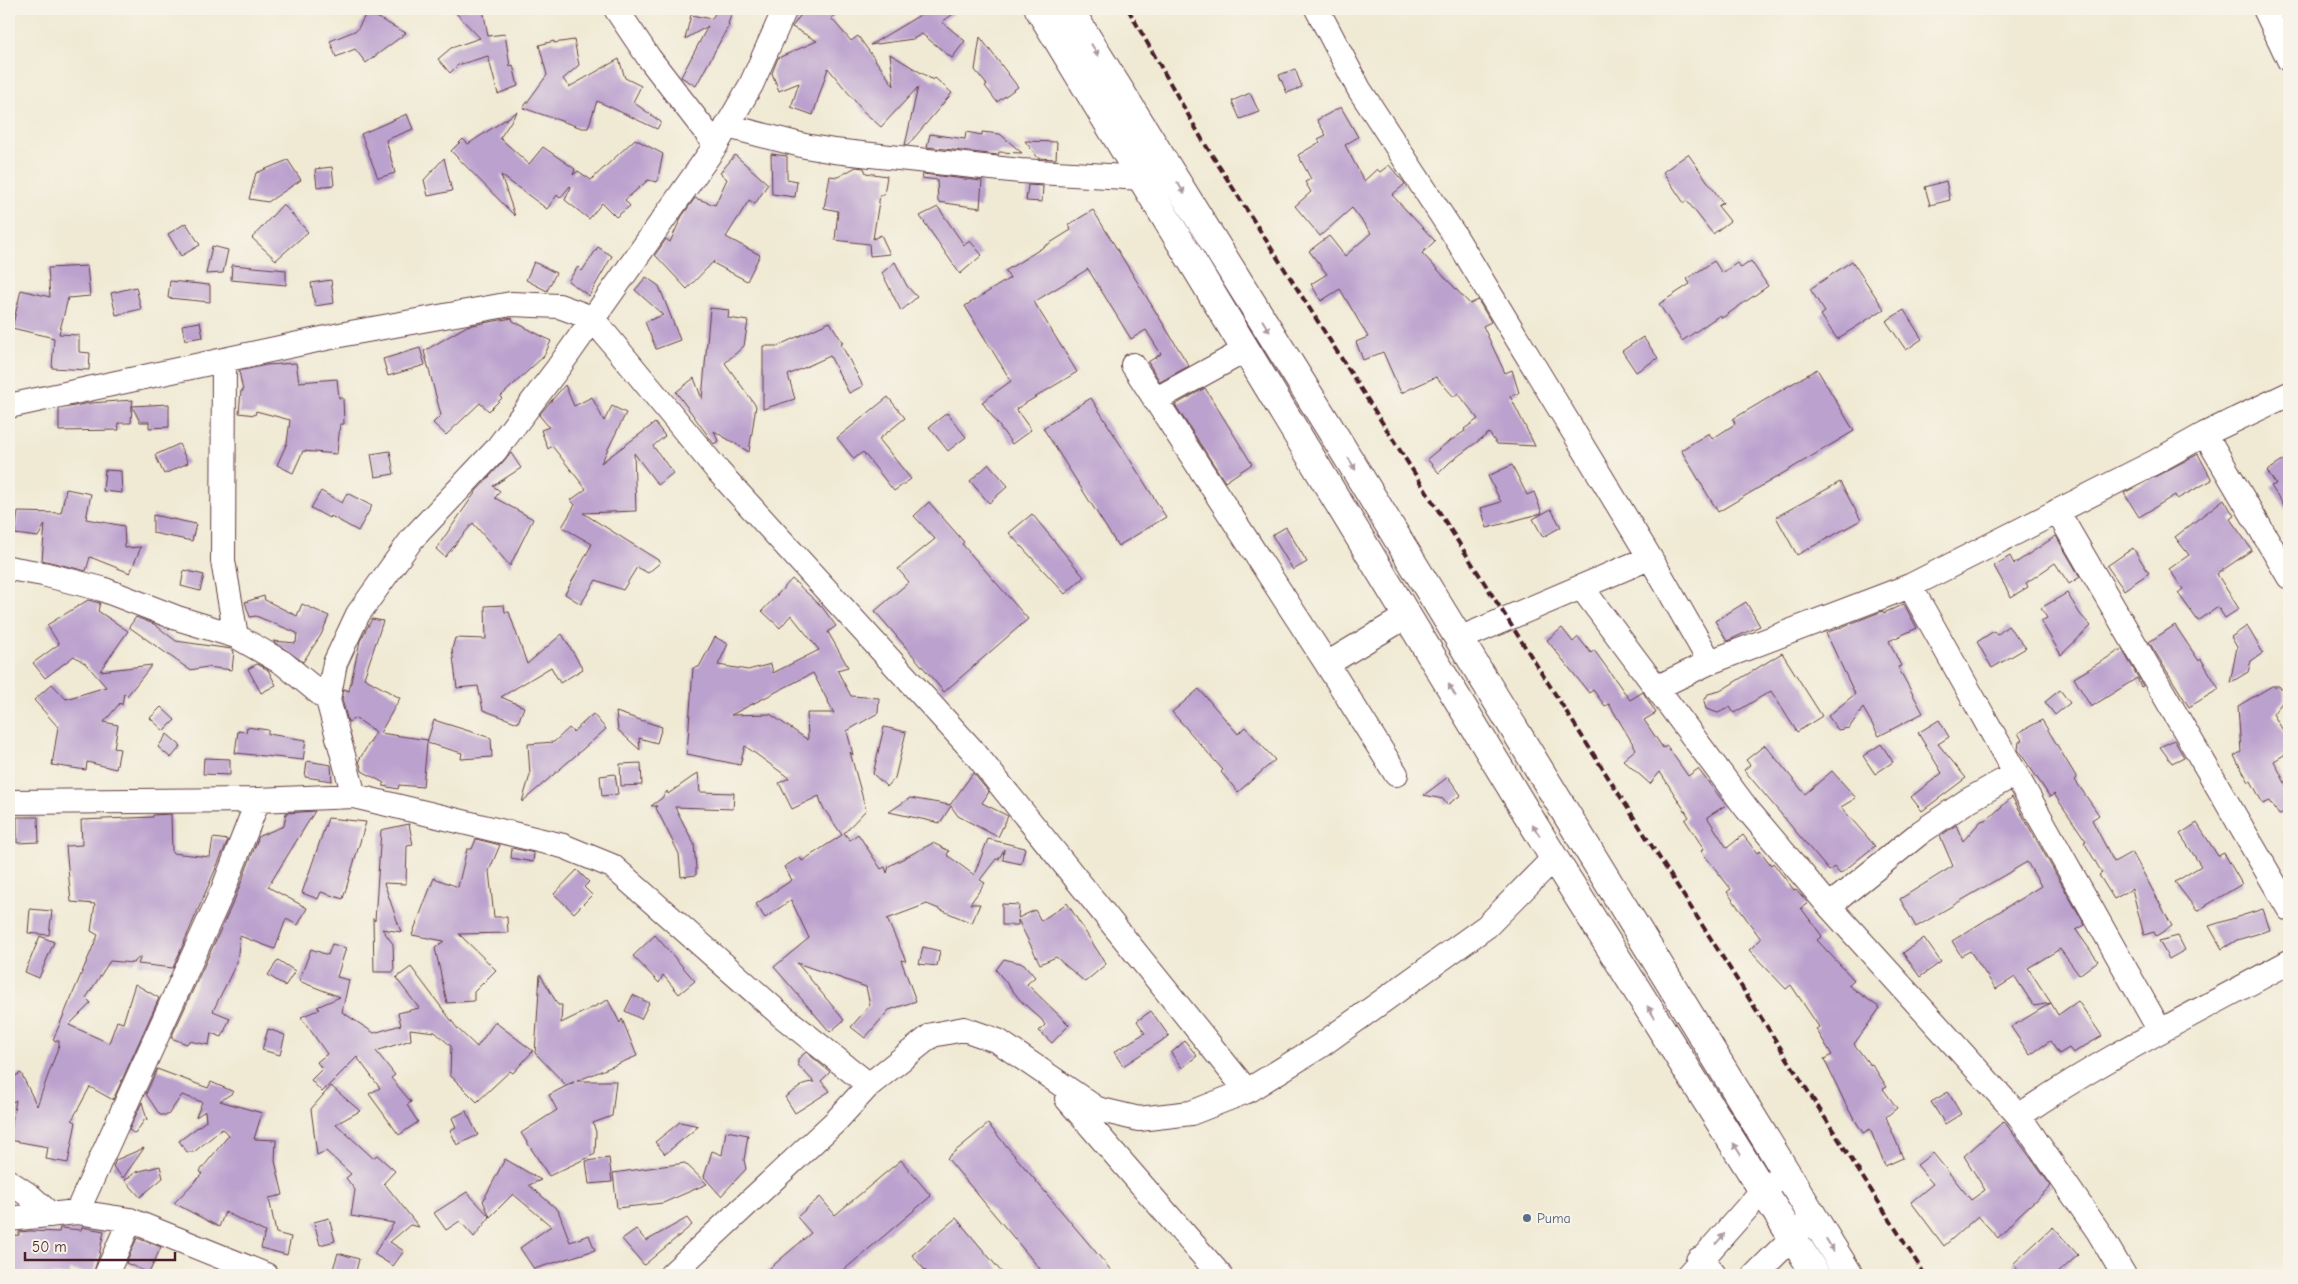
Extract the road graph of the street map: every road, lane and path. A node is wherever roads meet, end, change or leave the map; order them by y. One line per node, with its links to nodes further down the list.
1 (616, 9): 8 (street)
2 (785, 9): 8 (street)
3 (1039, 9): 9 (highway)
4 (1069, 9): 26 (highway, one-way to 26)
5 (1317, 9): 19 (street)
6 (2266, 9): 7 (street)
7 (2289, 60)
8 (722, 136): 9 (street); 10 (street)
9 (1143, 178): 11 (highway)
10 (592, 318): 12 (street); 30 (street); 43 (street)
11 (1246, 350): 15 (street); 24 (highway)
12 (224, 360): 16 (street); 25 (street)
13 (1133, 365): 15 (street)
14 (2289, 394): 17 (street)
15 (1155, 400): 28 (street)
16 (9, 406)
17 (2205, 434): 18 (street); 21 (street)
18 (2057, 511): 22 (street); 38 (street)
19 (1650, 558): 23 (street); 27 (street)
20 (9, 568): 25 (street)
21 (2289, 577)
22 (1910, 586): 27 (street); 32 (street)
23 (1582, 588): 26 (street); 29 (street)
24 (1407, 616): 28 (street); 36 (highway, one-way to 24)
25 (236, 636): 30 (street)
26 (1459, 639): 45 (highway)
27 (1710, 662): 29 (street)
28 (1327, 664): 31 (street)
29 (1656, 688): 37 (street)
30 (328, 700): 33 (street)
31 (1396, 774)
32 (2015, 774): 37 (street); 40 (street)
33 (354, 796): 34 (street); 42 (street)
34 (258, 800): 35 (street); 48 (street)
35 (9, 802)
36 (1554, 858): 43 (street); 47 (highway, one-way to 36)
37 (1829, 906): 44 (street)
38 (2289, 908)
39 (2289, 962): 40 (street)
40 (2160, 1031): 44 (street)
41 (1048, 1077): 42 (street); 43 (street); 58 (street)
42 (869, 1085): 57 (street)
43 (1247, 1091)
44 (2019, 1116): 62 (street)
45 (1786, 1174): 47 (street); 50 (highway)
46 (9, 1182): 49 (street)
47 (1762, 1191): 53 (highway); 54 (street, one-way to 47)
48 (78, 1212): 49 (street); 52 (street)
49 (51, 1215): 51 (street)
50 (1813, 1217): 53 (street); 61 (highway, one-way to 61)
51 (9, 1220)
52 (130, 1220): 55 (street); 56 (street)
53 (1794, 1238): 59 (street); 60 (highway)
54 (1700, 1271)
55 (106, 1275)
56 (266, 1275)
57 (671, 1275)
58 (1220, 1275)
59 (1755, 1275)
60 (1816, 1275)
61 (1849, 1275)
62 (2124, 1275)

